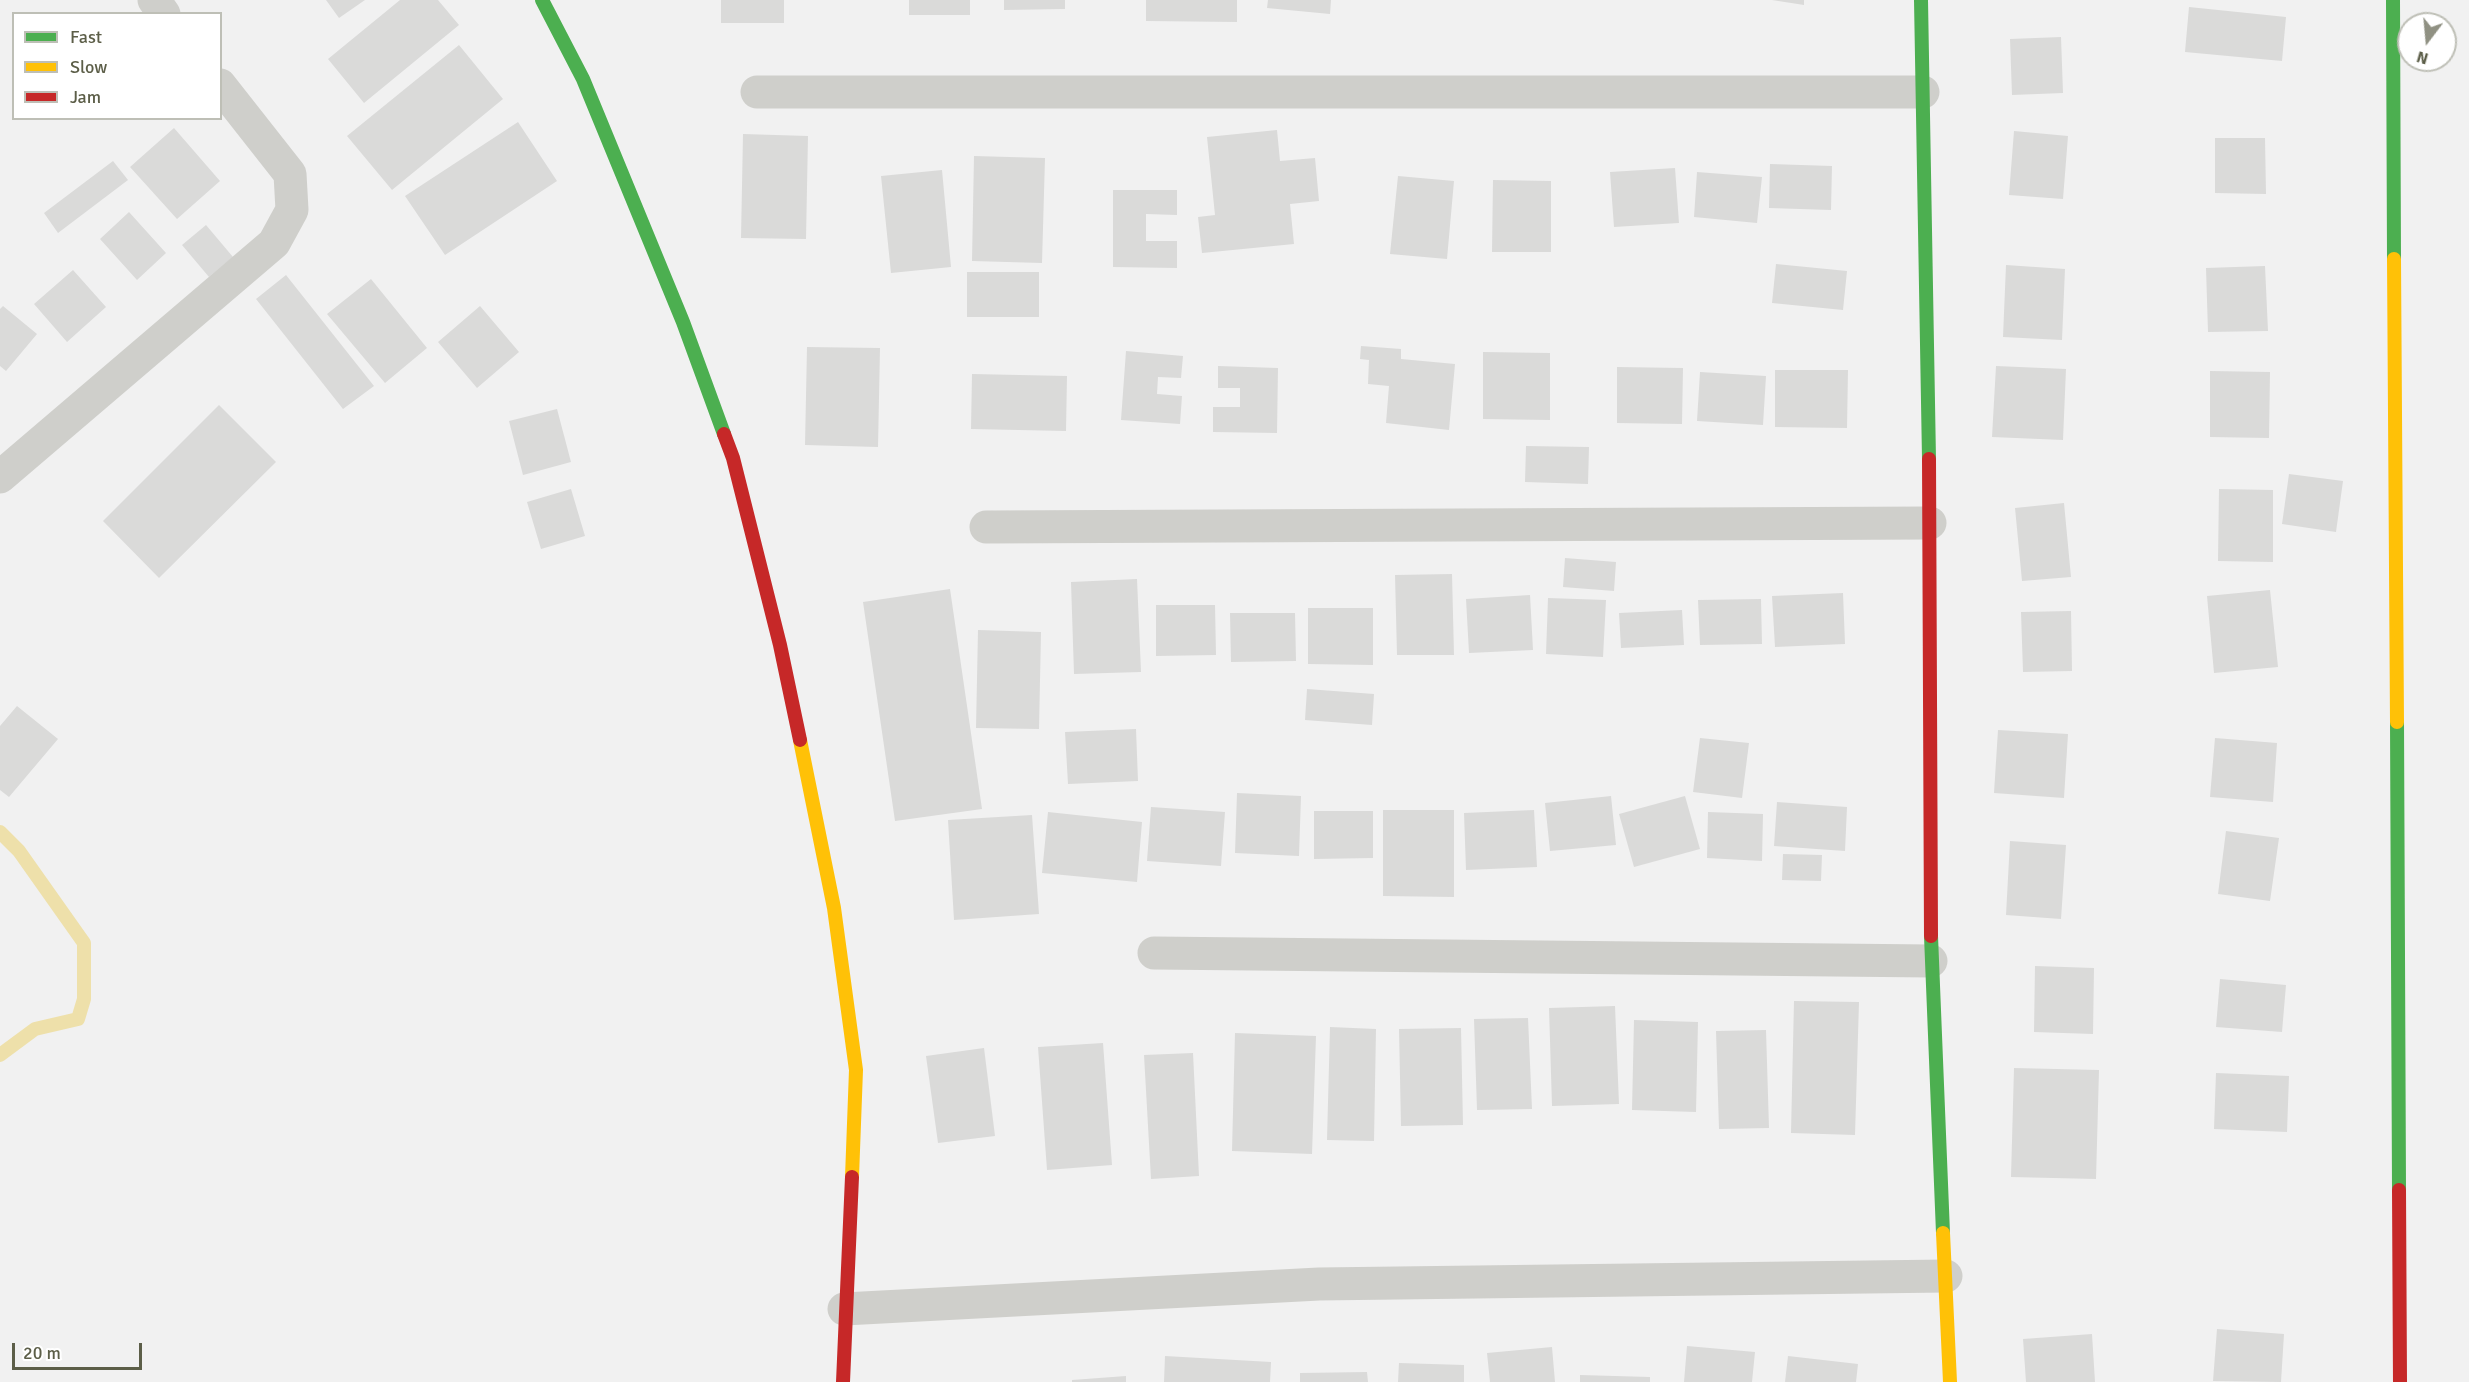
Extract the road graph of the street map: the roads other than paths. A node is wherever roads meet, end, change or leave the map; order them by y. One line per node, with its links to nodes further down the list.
1 (154, 0): 5 (street)
2 (542, 0): 15 (street)
3 (1921, 0): 8 (street)
4 (2393, 0): 18 (street)
5 (163, 12)
6 (222, 88): 9 (street)
7 (756, 92): 8 (street)
8 (1923, 92): 10 (street)
9 (0, 477)
10 (1930, 523): 11 (street); 13 (street)
11 (986, 527)
12 (1155, 953): 13 (street)
13 (1931, 961): 14 (street)
14 (1946, 1276): 15 (street); 17 (street)
15 (844, 1309): 16 (street)
16 (843, 1382)
17 (1950, 1382)
18 (2400, 1382)

